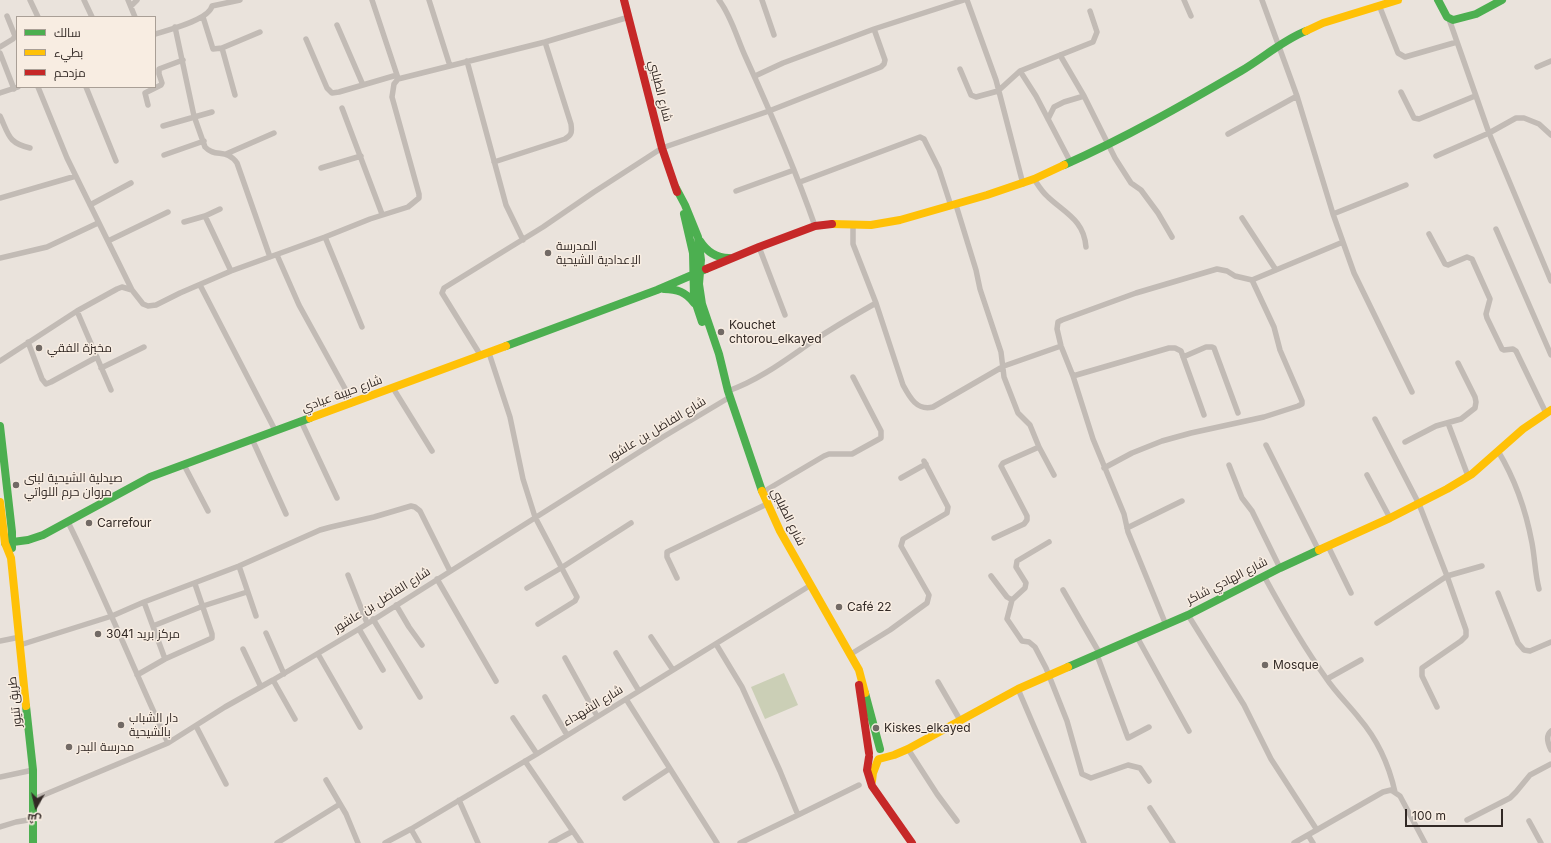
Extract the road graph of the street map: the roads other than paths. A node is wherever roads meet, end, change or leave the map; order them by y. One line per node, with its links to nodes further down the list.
1 (30, 0): 24 (street)
2 (84, 0): 25 (street)
3 (128, 0): 20 (street)
4 (137, 0): 20 (street)
5 (210, 0): 21 (street)
6 (240, 0): 21 (street)
7 (372, 0): 53 (street)
8 (429, 0): 48 (street)
9 (624, 0): 29 (street, شارع الطبلبي)
10 (719, 0): 52 (street)
11 (762, 0): 36 (street)
12 (964, 0): 33 (street)
13 (967, 0): 60 (street)
14 (1184, 0): 27 (street)
15 (1262, 0): 40 (street)
16 (1394, 0): 19 (street, شارع حبيبة عيادي)
17 (1438, 0): 30 (street)
18 (1502, 0): 30 (street)
19 (1379, 5): 39 (street); 40 (street, شارع حبيبة عيادي)
20 (131, 6): 26 (street)
21 (212, 6): 28 (street)
22 (1090, 11): 44 (street)
23 (7, 16): 41 (street)
24 (38, 16)
25 (92, 16)
26 (135, 16)
27 (1191, 16)
28 (203, 17): 32 (street); 42 (street)
29 (629, 17): 38 (street); 82 (street, شارع الطبلبي)
30 (1449, 19): 39 (street)
31 (337, 25): 54 (street)
32 (175, 27): 35 (street); 45 (street)
33 (874, 28): 52 (street); 69 (street)
34 (260, 32): 42 (street)
35 (156, 34)
36 (774, 35)
37 (306, 38): 54 (street)
38 (545, 42): 46 (street); 88 (street)
39 (1457, 42): 66 (street)
40 (1279, 46): 65 (street); 80 (street, شارع حبيبة عيادي)
41 (0, 47)
42 (222, 48): 63 (street)
43 (0, 54): 56 (street)
44 (1060, 55): 51 (street); 64 (street)
45 (183, 60): 55 (street); 72 (street)
46 (467, 61): 48 (street); 88 (street)
47 (1551, 61): 49 (street)
48 (450, 66): 53 (street)
49 (1537, 67)
50 (960, 69): 60 (street)
51 (1020, 71): 60 (street); 73 (street)
52 (754, 76): 69 (street)
53 (398, 77): 54 (street); 105 (street)
54 (363, 85)
55 (156, 87)
56 (16, 88): 62 (street)
57 (38, 88): 92 (street)
58 (86, 88): 87 (street)
59 (155, 88): 67 (street)
60 (998, 90): 96 (street)
61 (1401, 92): 66 (street)
62 (0, 93)
63 (235, 94)
64 (1084, 96): 73 (street); 80 (street)
65 (1297, 96): 77 (street); 106 (street)
66 (1475, 96): 76 (street)
67 (148, 105)
68 (342, 108): 85 (street)
69 (769, 111): 82 (street); 91 (street)
70 (212, 112): 72 (street)
71 (0, 116): 81 (street)
72 (194, 116): 74 (street); 79 (street)
73 (1048, 119): 89 (street)
74 (163, 126)
75 (274, 133): 83 (street)
76 (1489, 133): 78 (street); 86 (street); 131 (street)
77 (1228, 134)
78 (1551, 135)
79 (204, 141): 83 (street); 84 (street)
80 (1109, 145): 89 (street, شارع حبيبة عيادي); 117 (street)
81 (30, 148)
82 (662, 148): 98 (street, شارع الطبلبي); 118 (street)
83 (226, 154): 125 (street)
84 (164, 155)
85 (361, 156): 90 (street); 105 (street)
86 (1436, 156)
87 (116, 161)
88 (494, 162): 118 (street)
89 (1071, 163): 93 (street, شارع حبيبة عيادي)
90 (321, 168)
91 (794, 170): 94 (street); 99 (street)
92 (76, 176): 100 (street); 101 (street)
93 (1034, 179): 96 (street, شارع حبيبة عيادي); 122 (street)
94 (800, 182): 102 (street); 112 (street)
95 (131, 183): 101 (street)
96 (1023, 184): 102 (street, شارع حبيبة عيادي)
97 (1406, 185): 106 (street)
98 (676, 188): 116 (street, شارع الطبلبي); 129 (street, شارع الطبلبي)
99 (736, 191)
100 (0, 198)
101 (90, 205): 110 (street)
102 (954, 205): 111 (street, شارع حبيبة عيادي); 149 (street)
103 (220, 209): 107 (street)
104 (168, 212): 119 (street)
105 (382, 214): 115 (street)
106 (1333, 214): 120 (street)
107 (205, 216): 109 (street); 128 (street)
108 (1242, 218): 127 (street)
109 (184, 222)
110 (98, 223): 119 (street); 126 (street)
111 (853, 225): 112 (street, شارع حبيبة عيادي); 135 (street)
112 (815, 226): 121 (street, شارع حبيبة عيادي)
113 (1496, 229): 144 (street)
114 (1429, 234): 159 (street)
115 (325, 237): 123 (street); 139 (street)
116 (698, 237): 124 (street); 129 (street, شارع الطبلبي)
117 (1172, 238)
118 (523, 240): 143 (street)
119 (108, 241): 133 (street)
120 (1343, 242): 127 (street); 156 (street)
121 (759, 247): 124 (street, شارع حبيبة عيادي); 138 (street)
122 (1086, 247)
123 (277, 255): 125 (street); 158 (street)
124 (736, 256): 129 (street, شارع حبيبة عيادي)
125 (270, 257): 128 (street)
126 (0, 258)
127 (1276, 270): 130 (street)
128 (231, 271): 132 (street)
129 (696, 273): 134 (street, شارع حبيبة عيادي); 136 (street, شارع الطبلبي); 151 (street, شارع الطبلبي)
130 (1252, 280): 141 (street); 175 (street)
131 (1551, 281)
132 (200, 286): 133 (street); 166 (street)
133 (132, 290): 137 (street)
134 (657, 290): 136 (street); 143 (street, شارع حبيبة عيادي)
135 (876, 303): 149 (street); 157 (street, شارع الفاضل بن عاشور)
136 (696, 308): 151 (street, شارع الطبلبي)
137 (77, 311): 140 (street); 145 (street)
138 (785, 316)
139 (362, 327)
140 (28, 342): 145 (street); 147 (street)
141 (1061, 346): 149 (street); 152 (street)
142 (144, 347): 150 (street)
143 (485, 354): 154 (street, شارع حبيبة عيادي); 190 (street)
144 (1551, 355)
145 (97, 357): 150 (street)
146 (1183, 357): 152 (street); 160 (street); 161 (street)
147 (0, 361)
148 (1458, 363): 164 (street)
149 (1004, 366): 169 (street)
150 (101, 368): 155 (street)
151 (724, 376): 157 (street, شارع الطبلبي)
152 (1073, 376): 175 (street)
153 (853, 377): 181 (street)
154 (393, 388): 158 (street, شارع حبيبة عيادي); 171 (street)
155 (111, 390)
156 (1412, 392)
157 (729, 394): 181 (street, شارع الطبلبي); 190 (street, شارع الفاضل بن عاشور)
158 (353, 403): 163 (street, شارع حبيبة عيادي)
159 (1548, 412): 172 (street, شارع الهادي شاكر)
160 (1238, 413)
161 (1204, 415)
162 (1375, 419): 187 (street)
163 (301, 421): 166 (street, شارع حبيبة عيادي); 183 (street)
164 (1448, 423): 168 (street); 179 (street)
165 (0, 427): 176 (street, طريق تنيور)
166 (275, 430): 167 (street, شارع حبيبة عيادي)
167 (252, 439): 173 (street, شارع حبيبة عيادي); 189 (street)
168 (1405, 442)
169 (1039, 446): 177 (street); 195 (street)
170 (1266, 446): 199 (street)
171 (432, 451)
172 (1498, 451): 179 (street, شارع الهادي شاكر); 214 (street)
173 (184, 465): 188 (street); 192 (street, شارع حبيبة عيادي)
174 (1229, 465): 203 (street)
175 (1104, 468): 194 (street)
176 (3, 473): 182 (street, طريق تنيور)
177 (1054, 475)
178 (1367, 475): 191 (street)
179 (1468, 476): 187 (street, شارع الهادي شاكر)
180 (901, 478): 245 (street)
181 (763, 492): 186 (street, شارع الطبلبي)
182 (4, 497): 197 (street, طريق تنيور)
183 (337, 498)
184 (1182, 501): 194 (street)
185 (0, 502): 197 (street, طريق تنيور)
186 (767, 504): 209 (street); 212 (street, شارع الطبلبي)
187 (1419, 504): 191 (street, شارع الهادي شاكر); 208 (street)
188 (208, 511)
189 (286, 514)
190 (535, 518): 202 (street); 204 (street, شارع الفاضل بن عاشور)
191 (1390, 518): 198 (street, شارع الهادي شاكر)
192 (68, 522): 197 (street, شارع حبيبة عيادي); 224 (street)
193 (631, 523): 202 (street)
194 (1127, 528): 230 (street)
195 (994, 538)
196 (1049, 542): 219 (street)
197 (9, 543): 237 (street, طريق تنيور)
198 (1328, 546): 199 (street, شارع الهادي شاكر); 218 (street)
199 (1319, 551): 203 (street, شارع الهادي شاكر)
200 (239, 566): 204 (street); 211 (street); 216 (street)
201 (1482, 566): 208 (street)
202 (561, 568): 213 (street); 229 (street)
203 (1280, 568): 207 (street, شارع الهادي شاكر)
204 (450, 571): 210 (street, شارع الفاضل بن عاشور)
205 (348, 576): 227 (street)
206 (991, 576): 219 (street)
207 (1264, 576): 223 (street, شارع الهادي شاكر); 254 (street)
208 (1447, 576): 228 (street); 264 (street)
209 (677, 578)
210 (437, 579): 221 (street, شارع الفاضل بن عاشور); 256 (street)
211 (195, 584): 220 (street); 222 (street)
212 (811, 585): 239 (street, شارع الشهداء); 245 (street, شارع الطبلبي)
213 (527, 588)
214 (1539, 589)
215 (1063, 590): 244 (street)
216 (247, 592): 222 (street); 225 (street)
217 (1498, 592): 238 (street)
218 (1351, 593)
219 (1012, 600): 253 (street)
220 (144, 602): 224 (street); 231 (street)
221 (396, 604): 226 (street, شارع الفاضل بن عاشور); 240 (street)
222 (203, 606): 231 (street); 247 (street)
223 (1188, 615): 230 (street, شارع الهادي شاكر); 305 (street)
224 (112, 616): 237 (street); 252 (street)
225 (256, 616)
226 (373, 618): 227 (street, شارع الفاضل بن عاشور); 261 (street)
227 (367, 623): 232 (street, شارع الفاضل بن عاشور)
228 (1377, 623)
229 (538, 624)
230 (1166, 624): 235 (street, شارع الهادي شاكر)
231 (153, 626): 247 (street)
232 (358, 629): 243 (street, شارع الفاضل بن عاشور); 249 (street)
233 (266, 633): 251 (street)
234 (651, 637): 250 (street)
235 (1137, 637): 244 (street, شارع الهادي شاكر); 272 (street)
236 (0, 641): 237 (street)
237 (20, 641): 285 (street, طريق تنيور)
238 (1551, 642)
239 (716, 644): 250 (street, شارع الشهداء); 298 (street)
240 (422, 645)
241 (243, 649): 258 (street)
242 (616, 653): 260 (street)
243 (318, 654): 251 (street, شارع الفاضل بن عاشور); 270 (street)
244 (1098, 655): 253 (street, شارع الهادي شاكر); 271 (street)
245 (852, 656): 276 (street, شارع الطبلبي); 280 (street, شارع الطبلبي)
246 (565, 658): 265 (street)
247 (165, 660): 252 (street)
248 (1361, 660): 254 (street)
249 (383, 670)
250 (673, 670): 260 (street, شارع الشهداء)
251 (284, 674): 255 (street, شارع الفاضل بن عاشور)
252 (137, 675): 275 (street)
253 (1049, 676): 259 (street, شارع الهادي شاكر); 288 (street)
254 (1327, 679): 292 (street)
255 (274, 680): 258 (street, شارع الفاضل بن عاشور); 267 (street)
256 (496, 681)
257 (938, 682): 268 (street)
258 (262, 687): 269 (street, شارع الفاضل بن عاشور)
259 (1018, 689): 268 (street, شارع الهادي شاكر); 321 (street)
260 (639, 691): 263 (street, شارع الشهداء)
261 (420, 697)
262 (545, 697): 274 (street)
263 (626, 699): 265 (street, شارع الشهداء); 284 (street)
264 (1437, 707)
265 (597, 716): 274 (street, شارع الشهداء)
266 (513, 718): 279 (street)
267 (295, 719)
268 (960, 720): 277 (street, شارع الهادي شاكر)
269 (196, 726): 275 (street, شارع الفاضل بن عاشور); 289 (street)
270 (360, 727)
271 (1149, 727)
272 (1188, 731)
273 (1551, 731): 278 (street)
274 (567, 735): 279 (street, شارع الشهداء)
275 (168, 743): 294 (street, شارع الفاضل بن عاشور)
276 (880, 750): 277 (street); 280 (street); 281 (street)
277 (904, 750): 281 (street, شارع الهادي شاكر); 301 (street)
278 (1551, 750)
279 (537, 754): 282 (street, شارع الشهداء)
280 (869, 755): 281 (street); 291 (street, شارع الطبلبي)
281 (879, 760): 291 (street)
282 (525, 761): 295 (street, شارع الشهداء); 306 (street)
283 (1551, 764): 300 (street)
284 (669, 769): 293 (street); 318 (street)
285 (33, 770): 286 (street); 294 (street, طريق تنيور)
286 (0, 777)
287 (326, 780): 296 (street)
288 (1149, 781)
289 (226, 784)
290 (859, 785): 298 (street)
291 (872, 786): 320 (street, شارع الطبلبي)
292 (1395, 792): 305 (street); 325 (street)
293 (625, 798)
294 (34, 799): 299 (street, طريق تنيور)
295 (459, 800): 304 (street, شارع الشهداء); 315 (street)
296 (340, 804): 308 (street); 312 (street)
297 (1150, 808): 322 (street)
298 (798, 815): 319 (street)
299 (34, 819): 303 (street); 309 (street, طريق تنيور)
300 (1467, 820)
301 (957, 821)
302 (1529, 822): 326 (street)
303 (0, 827)
304 (411, 829): 313 (street, شارع الشهداء); 314 (street)
305 (1317, 830): 307 (street)
306 (573, 831): 316 (street); 317 (street)
307 (1308, 835): 323 (street); 324 (street)
308 (288, 836): 310 (street); 311 (street)
309 (33, 843)
310 (277, 843)
311 (292, 843)
312 (358, 843)
313 (385, 843)
314 (419, 843)
315 (478, 843)
316 (551, 843)
317 (581, 843)
318 (717, 843)
319 (740, 843)
320 (912, 843)
321 (1084, 843)
322 (1173, 843)
323 (1294, 843)
324 (1313, 843)
325 (1425, 843)
326 (1541, 843)

